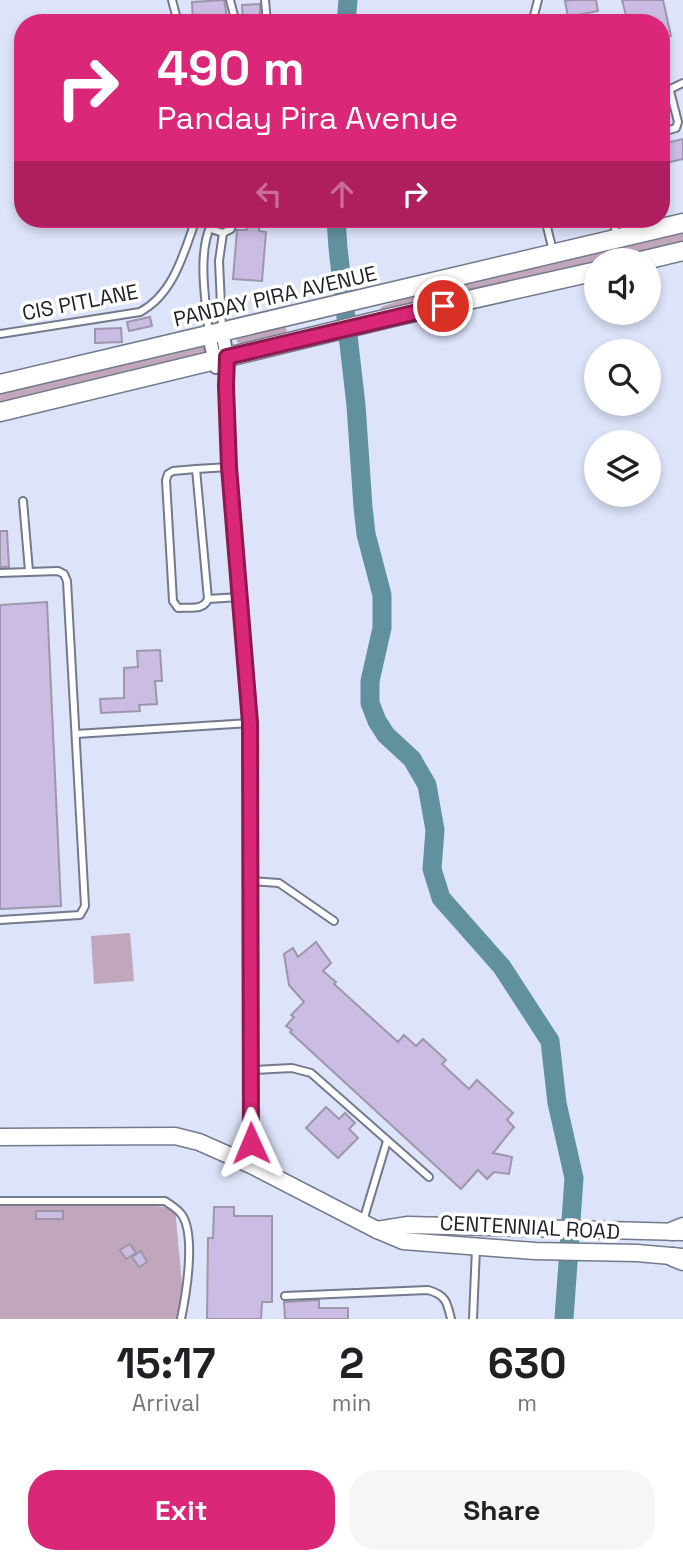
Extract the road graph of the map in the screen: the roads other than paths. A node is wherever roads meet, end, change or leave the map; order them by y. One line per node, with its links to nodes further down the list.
1 (683, 83): 2 (lane)
2 (670, 91): 3 (lane)
3 (670, 130)
4 (192, 228): 19 (lane, CIS PITLANE)
5 (209, 228): 17 (lane)
6 (215, 228): 11 (lane)
7 (231, 228): 11 (lane)
8 (547, 228): 14 (lane)
9 (615, 228): 12 (lane)
10 (664, 228): 12 (main road, PANDAY PIRA AVENUE)
11 (223, 233): 18 (lane)
12 (617, 240): 14 (main road, PANDAY PIRA AVENUE)
13 (683, 251): 15 (main road)
14 (553, 254): 18 (main road, PANDAY PIRA AVENUE)
15 (661, 256)
16 (584, 274): 20 (main road)
17 (207, 316): 18 (lane); 18 (lane)
18 (217, 327): 20 (street); 21 (main road, PANDAY PIRA AVENUE)
19 (0, 334)
20 (220, 359): 22 (main road); 23 (street)
21 (0, 384)
22 (0, 412)
23 (229, 467): 24 (lane); 28 (street)
24 (196, 470): 29 (lane); 29 (lane)
25 (23, 501): 26 (lane)
26 (29, 571): 27 (lane); 31 (lane)
27 (0, 573)
28 (240, 597): 29 (lane); 30 (street)
29 (208, 599)
30 (250, 723): 31 (lane); 32 (street)
31 (76, 734): 33 (lane)
32 (250, 881): 34 (lane); 35 (street)
33 (0, 920)
34 (334, 921)
35 (250, 1070): 37 (lane); 38 (street)
36 (0, 1137): 38 (street, CENTENNIAL ROAD)
37 (387, 1141): 39 (lane); 41 (lane)
38 (251, 1165): 41 (street, CENTENNIAL ROAD)
39 (429, 1177)
40 (0, 1201): 46 (lane)
41 (370, 1226): 42 (street, CENTENNIAL ROAD); 43 (street, CENTENNIAL ROAD)
42 (680, 1230)
43 (476, 1246): 44 (street, CENTENNIAL ROAD); 48 (lane)
44 (680, 1258)
45 (285, 1296): 47 (lane)
46 (181, 1319)
47 (451, 1319)
48 (473, 1319)

